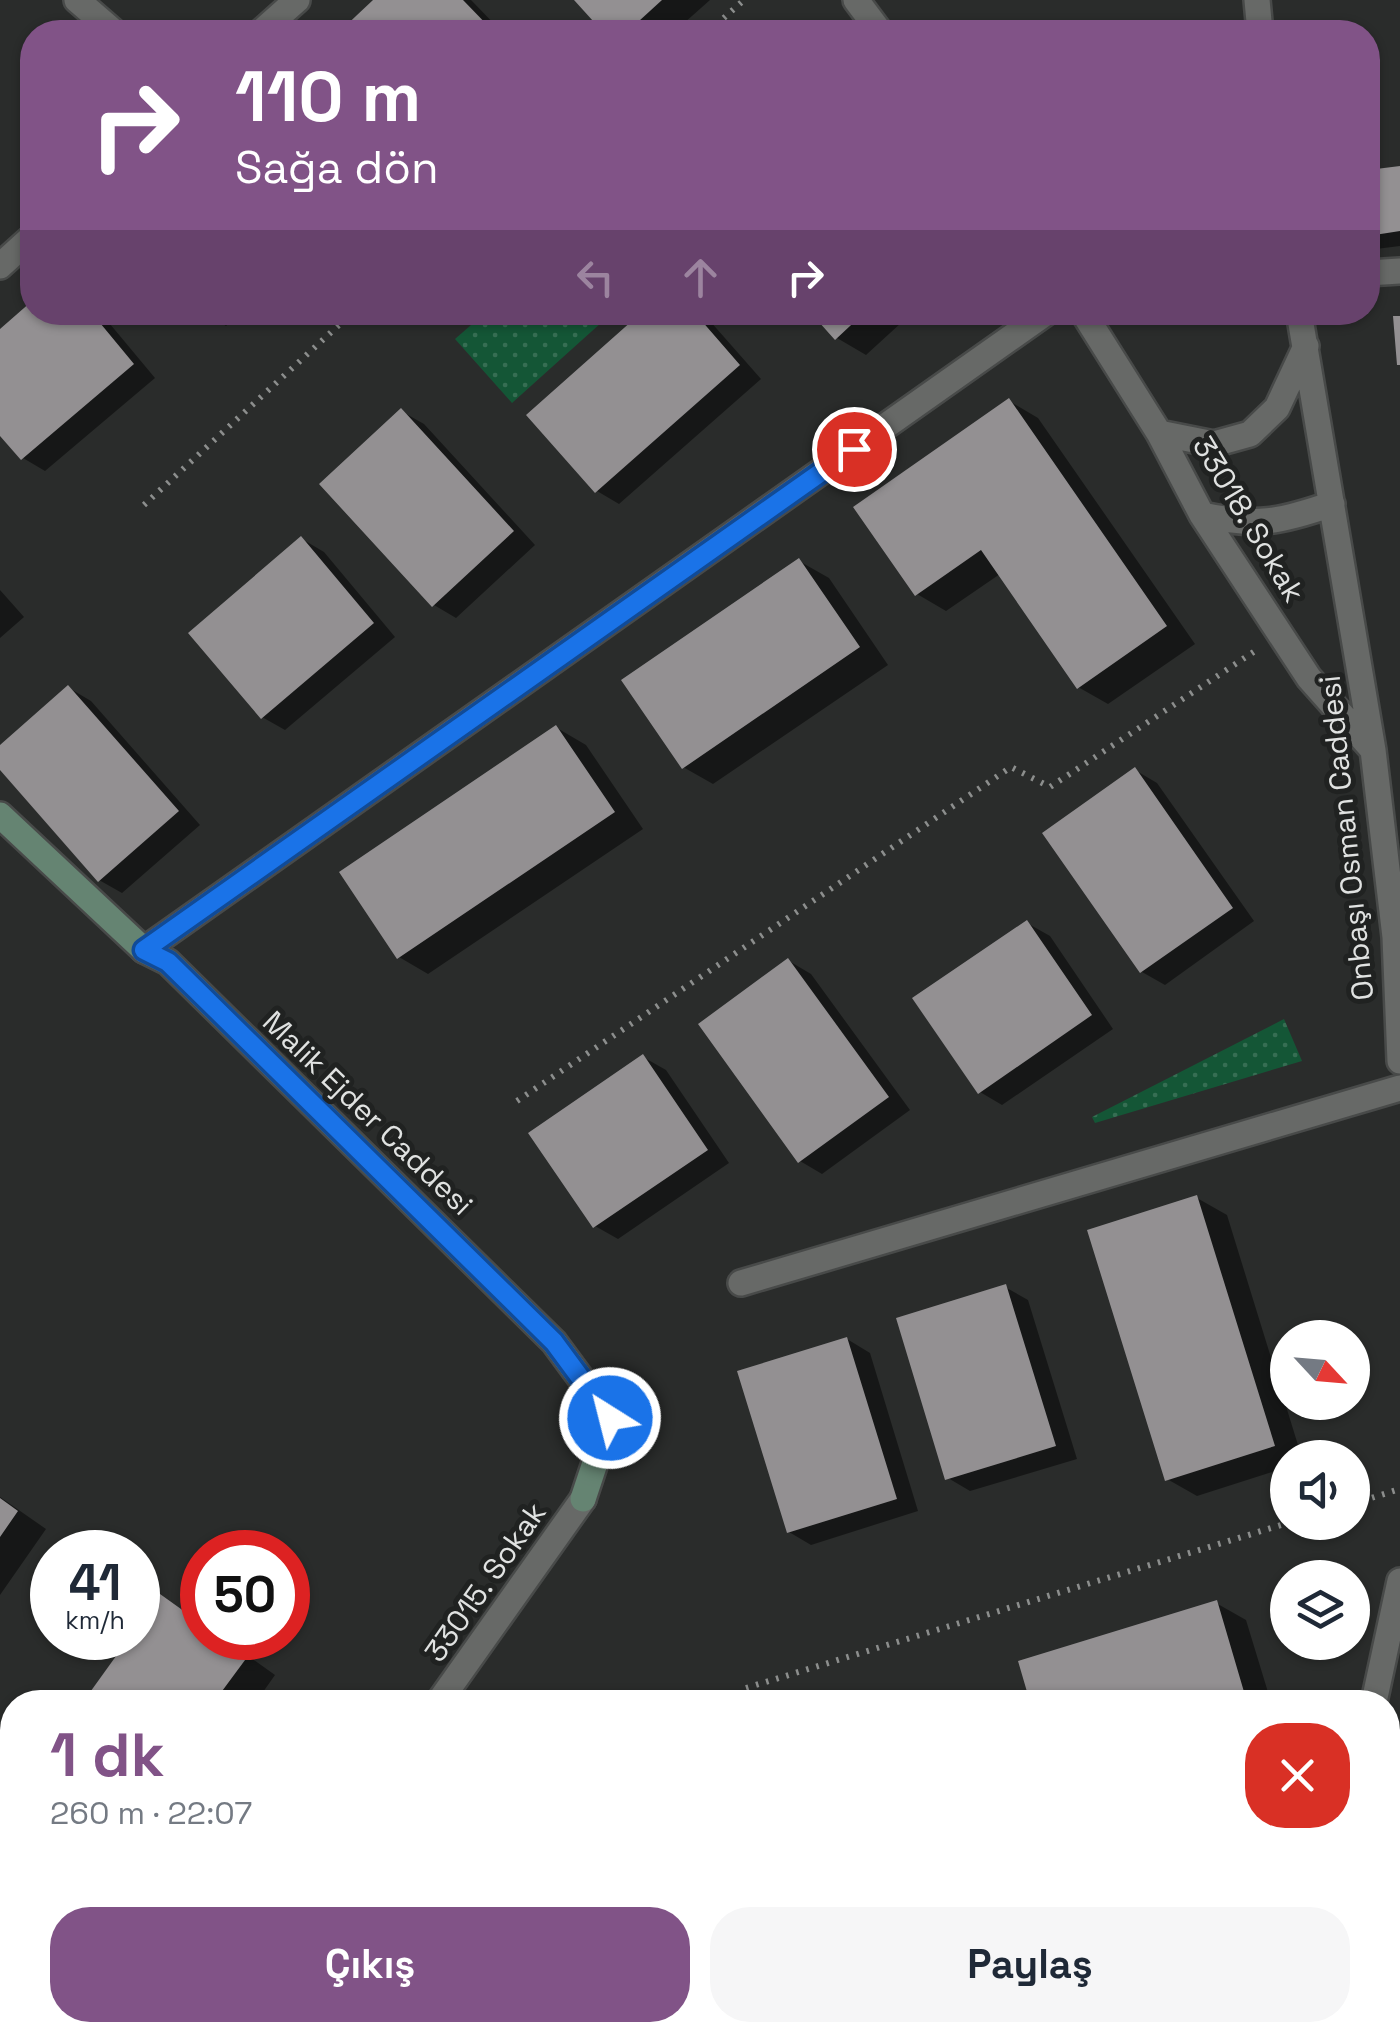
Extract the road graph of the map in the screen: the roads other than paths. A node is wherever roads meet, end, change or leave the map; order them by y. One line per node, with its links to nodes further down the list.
1 (77, 0): 3 (street)
2 (297, 0): 4 (street)
3 (100, 20)
4 (274, 20)
5 (20, 247): 6 (street)
6 (0, 266)
7 (1029, 325): 17 (street)
8 (1091, 325): 11 (street, 33018. Sokak)
9 (1302, 325): 10 (street, Onbaşı Osman Caddesi)
10 (1306, 346): 11 (street); 12 (street, Onbaşı Osman Caddesi)
11 (1159, 432): 13 (street, 33018. Sokak)
12 (1332, 504): 13 (street); 14 (street, Onbaşı Osman Caddesi)
13 (1202, 515): 14 (street, 33018. Sokak)
14 (1373, 750): 16 (street, Onbaşı Osman Caddesi)
15 (0, 814): 17 (main road, Malik Ejder Caddesi)
16 (1398, 936): 18 (street, Onbaşı Osman Caddesi)
17 (144, 950): 21 (main road, Malik Ejder Caddesi)
18 (1400, 1061)
19 (1400, 1088): 20 (street)
20 (741, 1282)
21 (583, 1499): 23 (street, 33015. Sokak)
22 (1400, 1580): 24 (street)
23 (448, 1690)
24 (1377, 1690)

